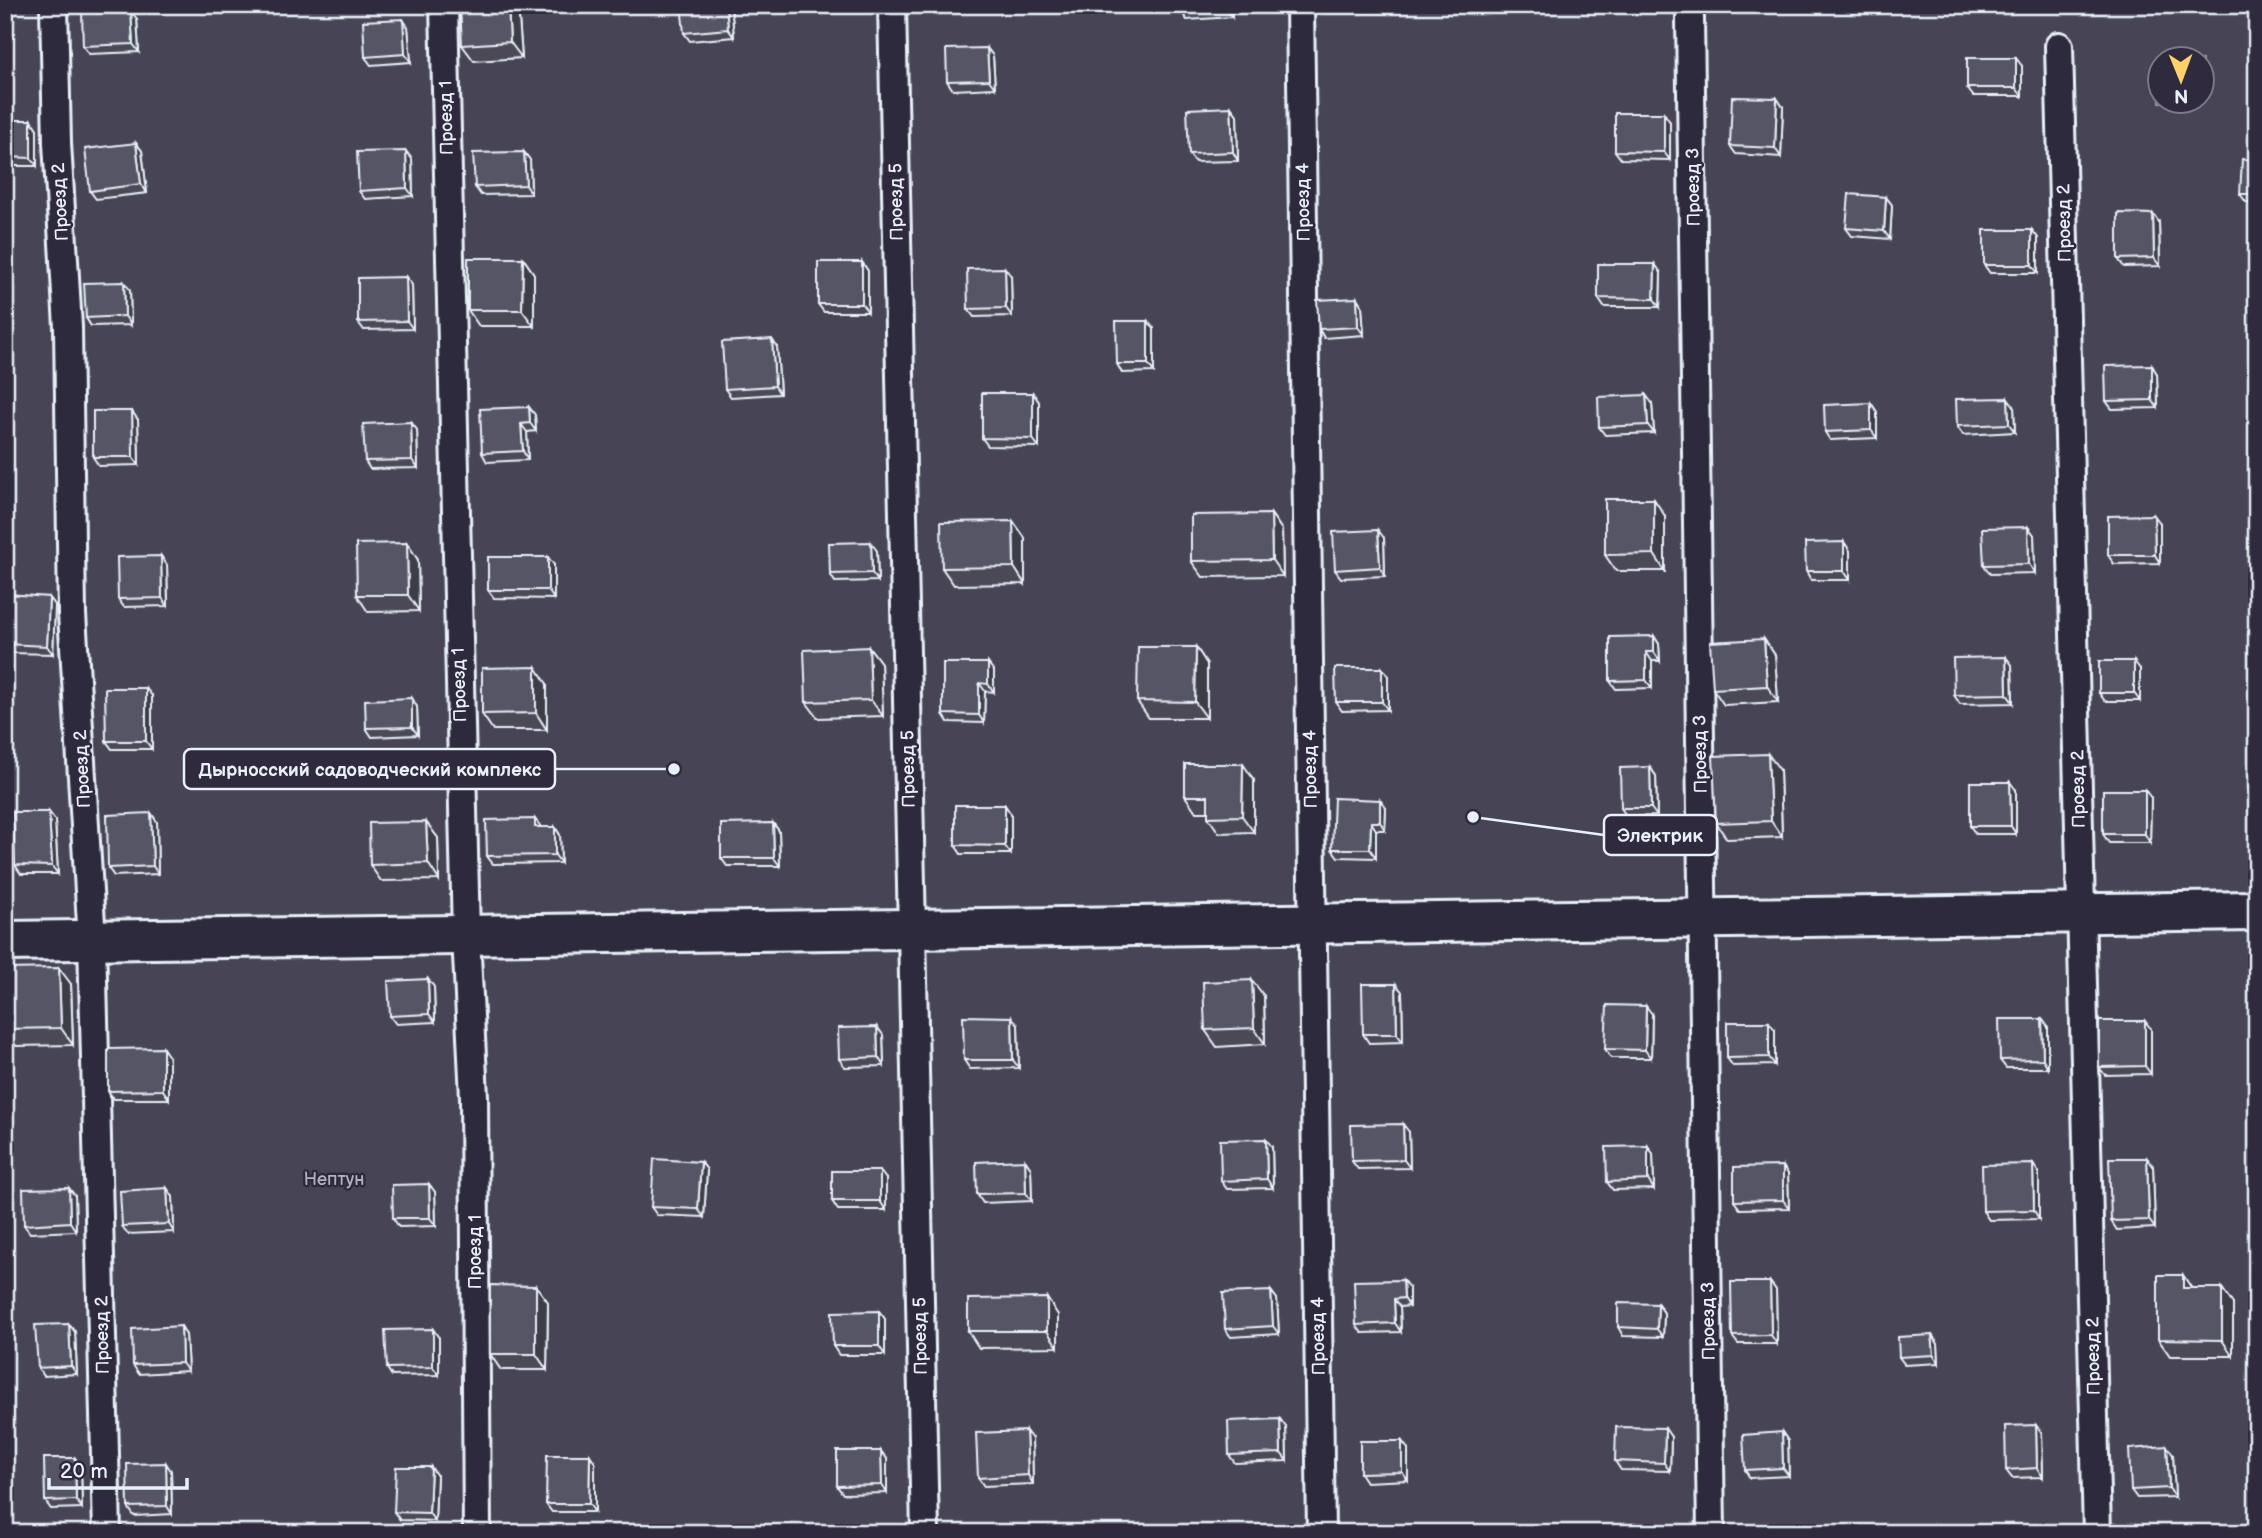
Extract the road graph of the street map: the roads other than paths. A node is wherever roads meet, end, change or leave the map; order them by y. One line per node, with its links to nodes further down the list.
1 (54, 5): 13 (lane, Проезд 2)
2 (444, 5): 12 (lane, Проезд 1)
3 (892, 5): 11 (lane, Проезд 5)
4 (1300, 5): 10 (lane, Проезд 4)
5 (1690, 18): 9 (lane, Проезд 3)
6 (2059, 46): 8 (lane, Проезд 2)
7 (2257, 911): 8 (street)
8 (2081, 913): 9 (street); 20 (lane, Проезд 2)
9 (1702, 918): 10 (street); 19 (lane, Проезд 3)
10 (1312, 923): 11 (street); 18 (lane, Проезд 4)
11 (912, 929): 12 (street); 17 (lane, Проезд 5)
12 (466, 935): 13 (street); 16 (lane, Проезд 1)
13 (92, 940): 14 (street); 15 (lane, Проезд 2)
14 (5, 941)
15 (107, 1533)
16 (477, 1533)
17 (925, 1533)
18 (1321, 1533)
19 (1711, 1533)
20 (2098, 1533)

